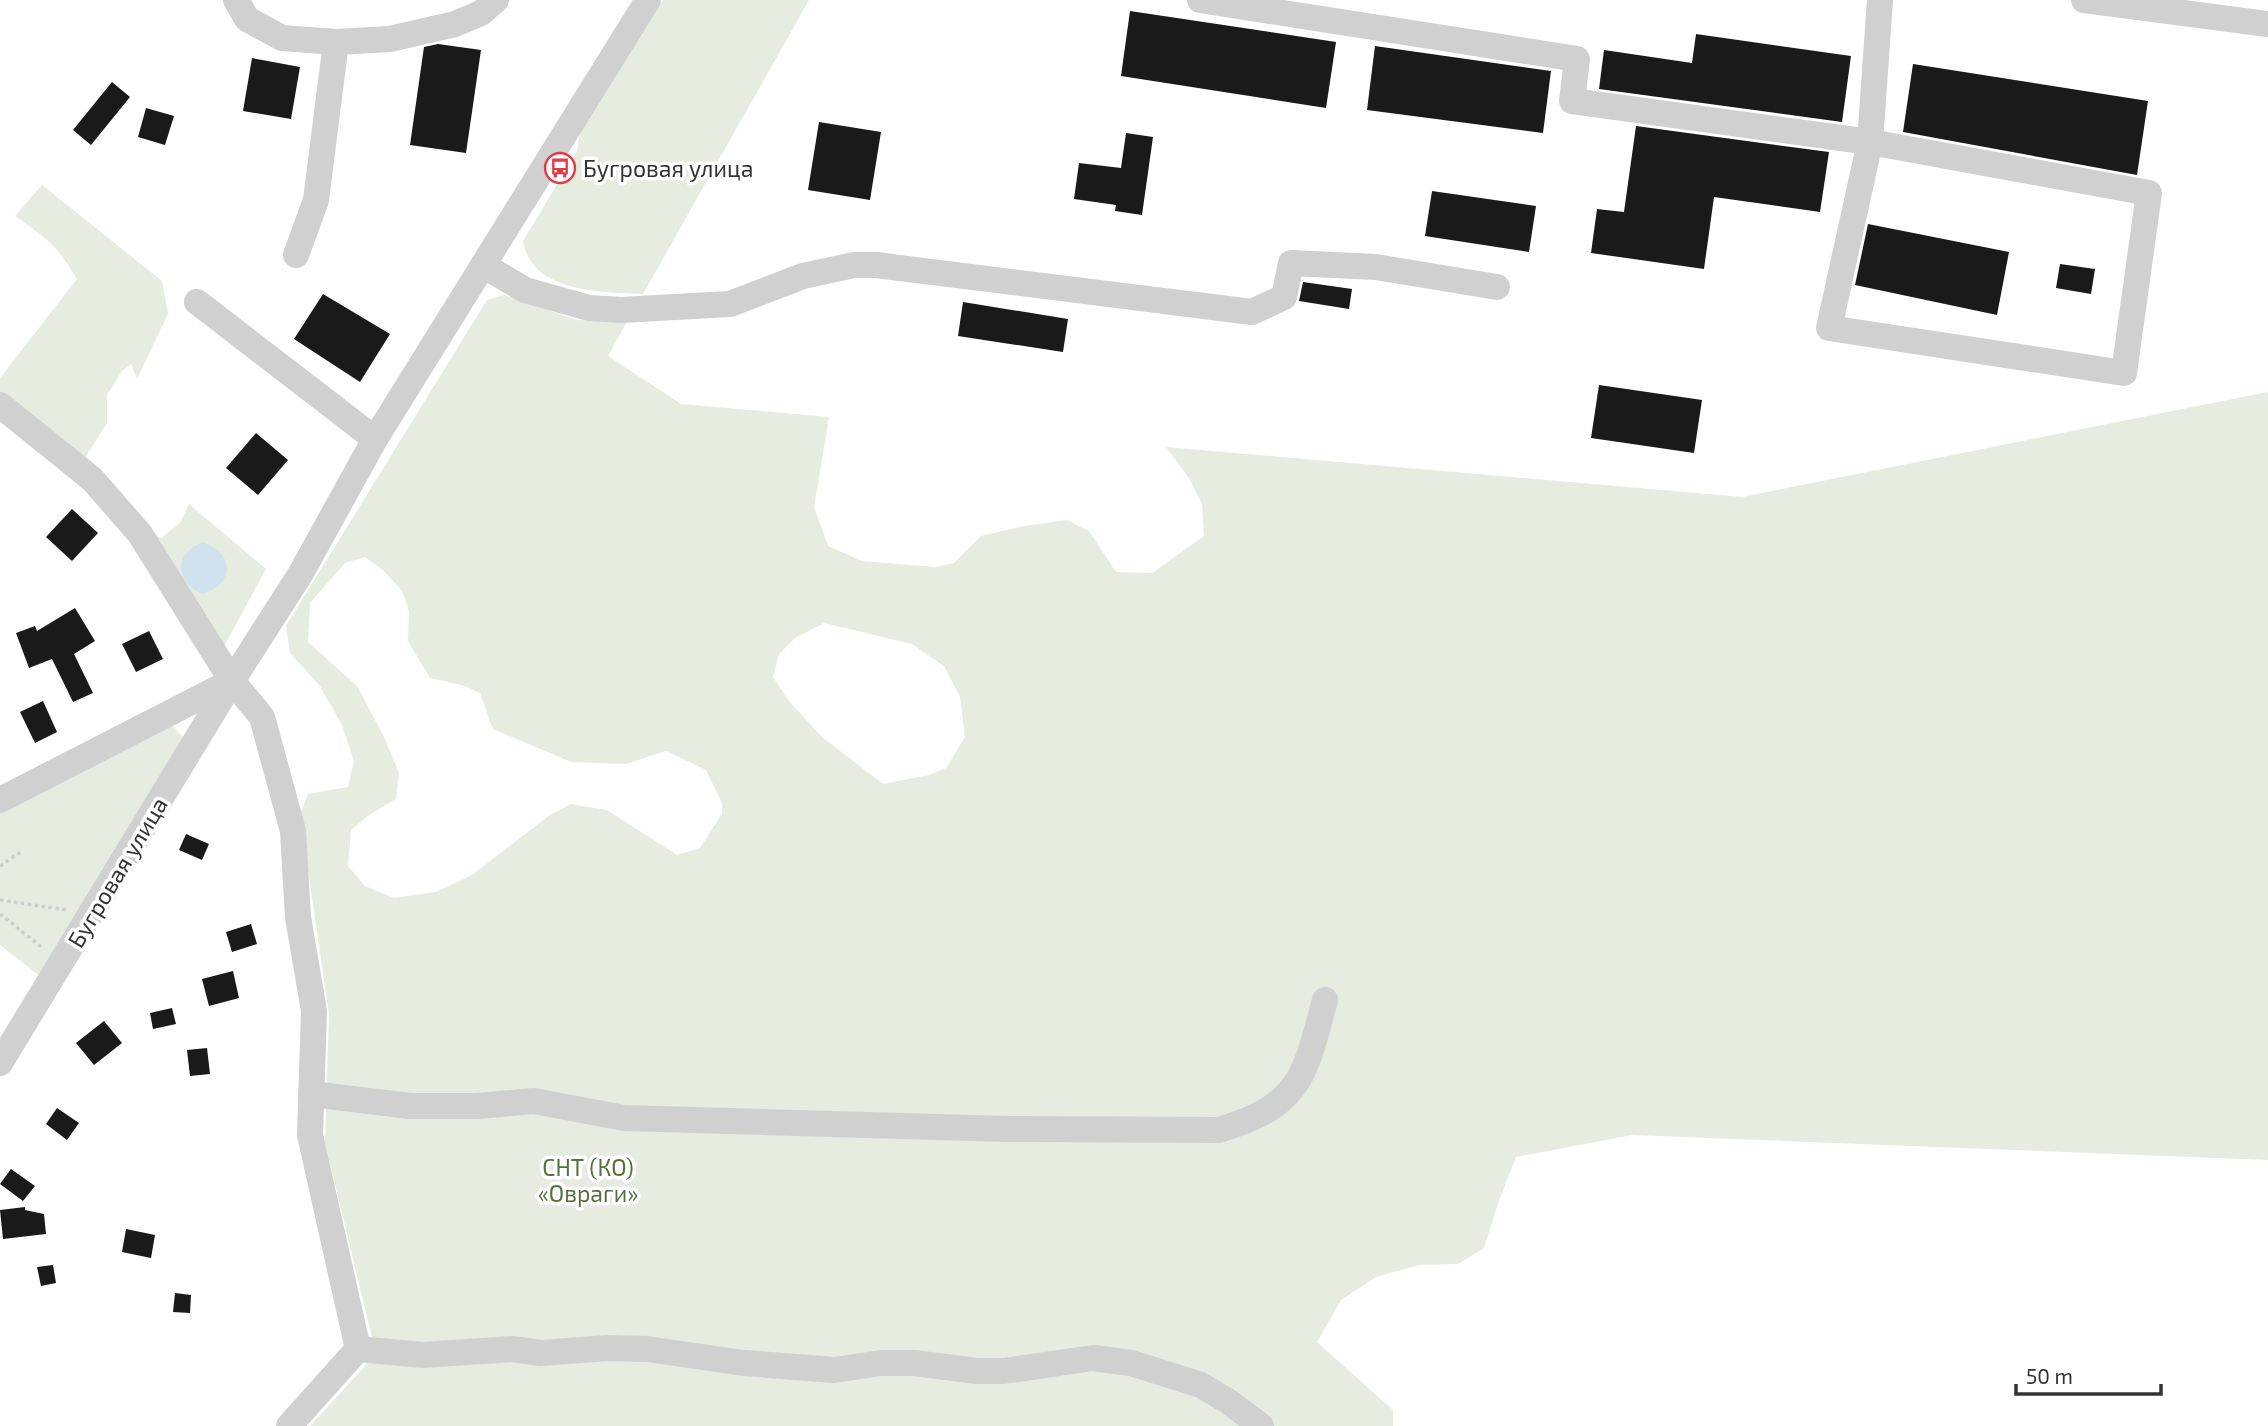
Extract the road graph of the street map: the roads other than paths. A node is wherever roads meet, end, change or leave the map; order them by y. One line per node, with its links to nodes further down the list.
1 (236, 0): 8 (street)
2 (496, 0): 8 (street)
3 (1200, 0): 9 (street)
4 (1880, 0): 9 (street)
5 (2084, 0): 7 (street)
6 (644, 1): 11 (street)
7 (2268, 24)
8 (336, 42): 10 (street)
9 (1870, 142): 9 (street)
10 (296, 254)
11 (483, 265): 12 (street); 15 (street)
12 (1497, 287)
13 (197, 302): 15 (street)
14 (0, 405): 16 (street)
15 (376, 439): 16 (street, Бугровая улица)
16 (232, 681): 17 (street); 19 (street, Бугровая улица); 20 (street)
17 (0, 800)
18 (1325, 1000): 20 (street)
19 (0, 1063)
20 (311, 1094): 21 (street)
21 (358, 1349): 22 (street); 23 (street)
22 (289, 1426)
23 (1261, 1426)

